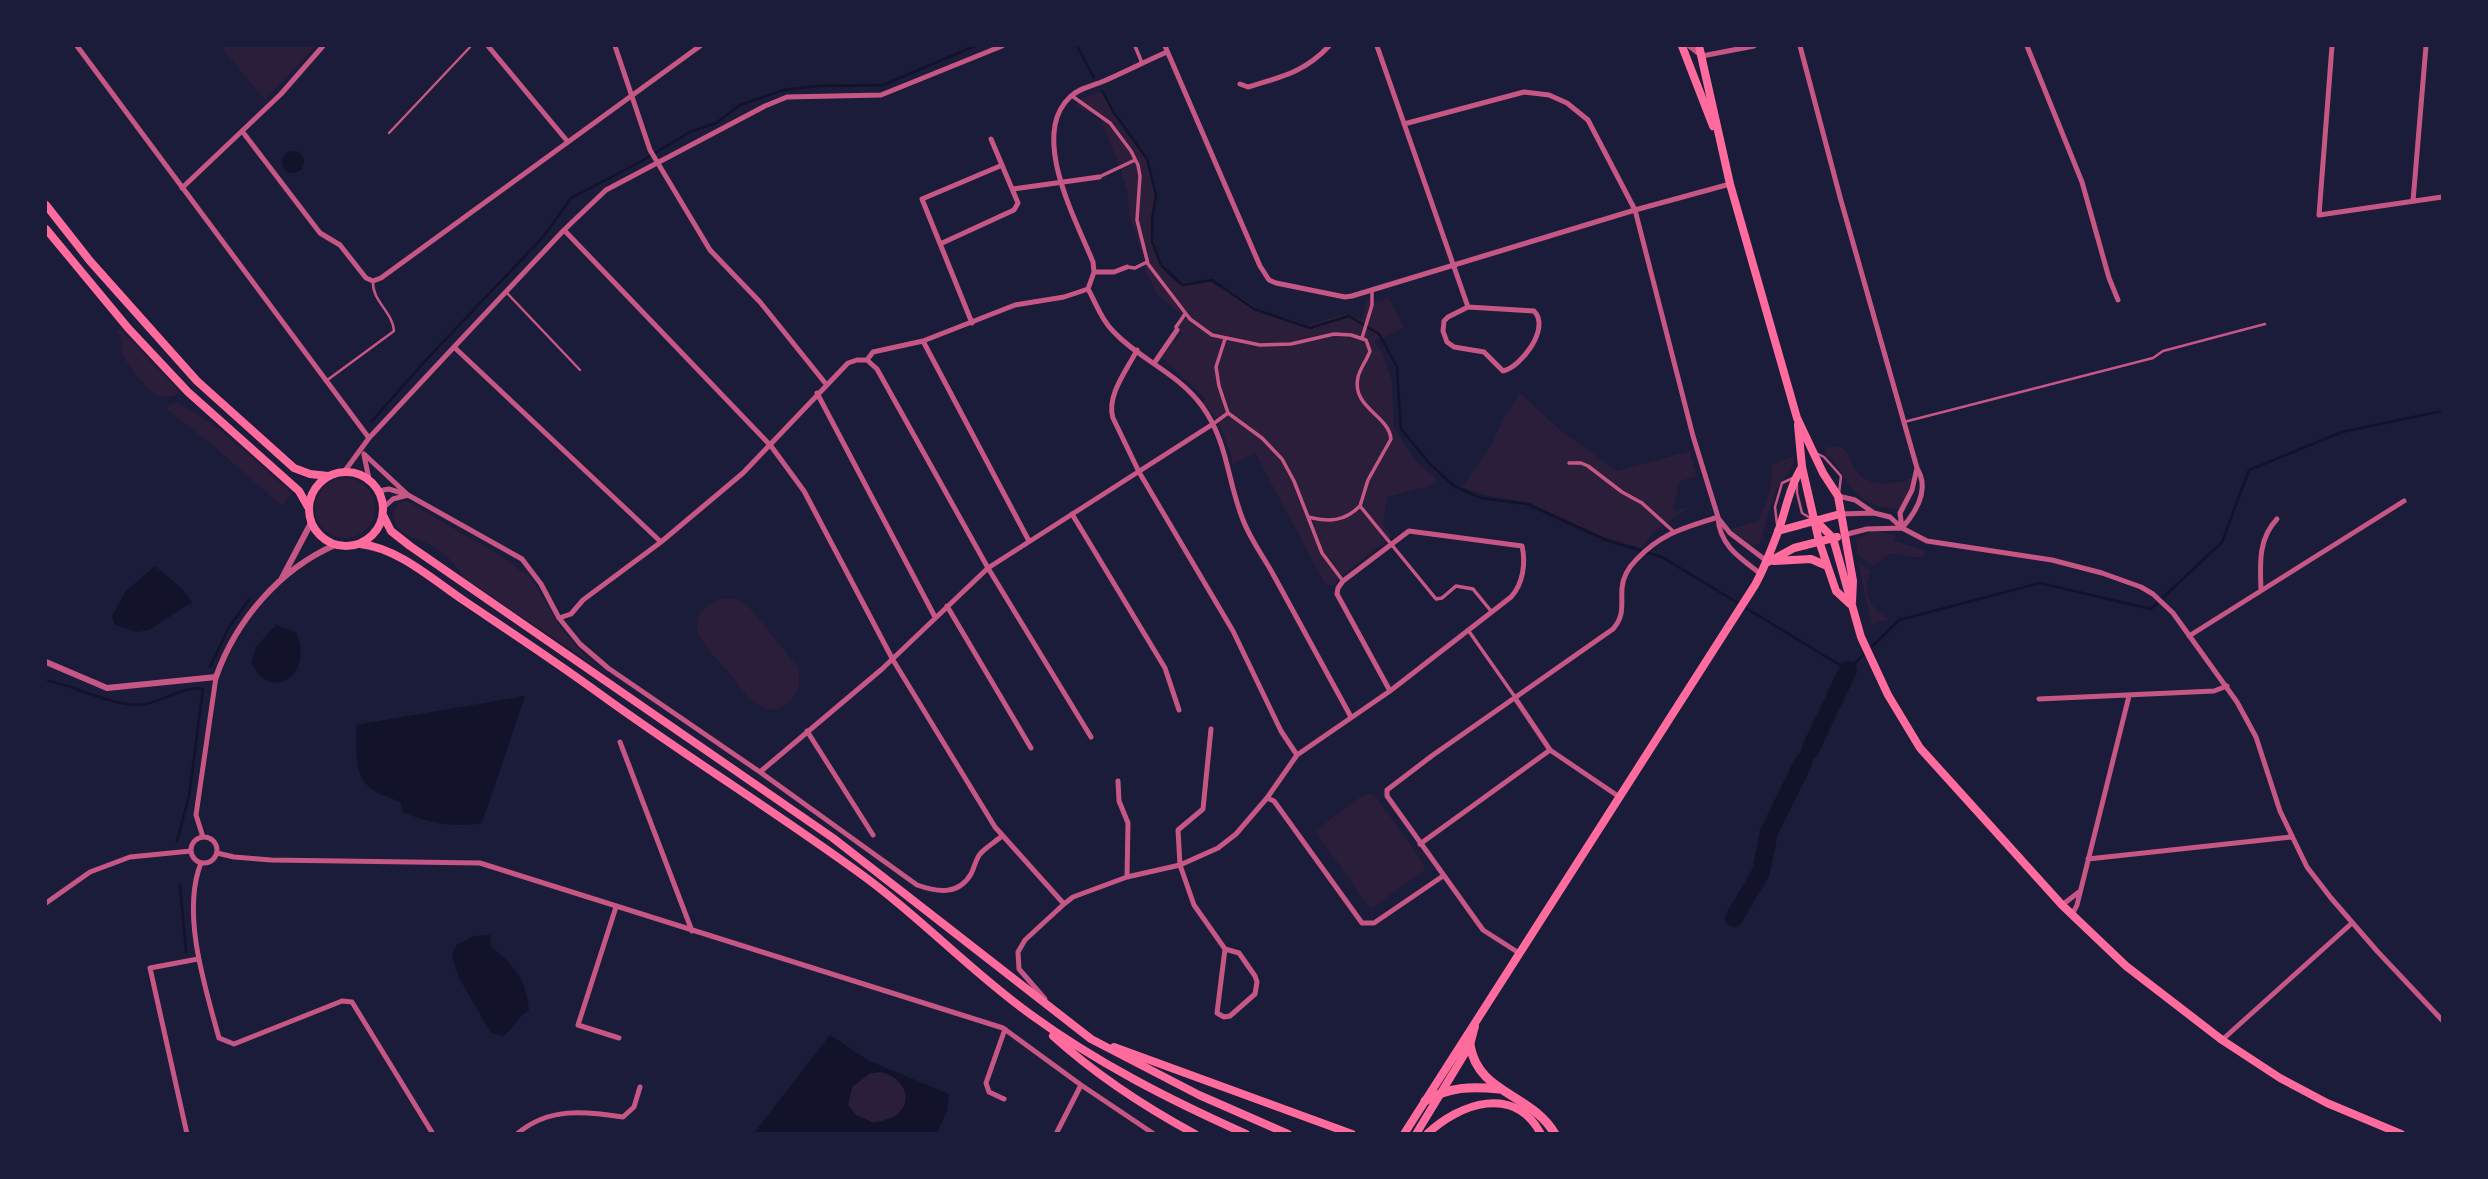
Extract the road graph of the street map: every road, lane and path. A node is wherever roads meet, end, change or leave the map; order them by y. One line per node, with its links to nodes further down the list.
1 (77, 46): 38 (street)
2 (323, 46): 27 (street)
3 (471, 46): 28 (lane)
4 (488, 46): 31 (street)
5 (615, 46): 24 (street)
6 (700, 46): 24 (street)
7 (993, 46): 8 (street); 33 (street)
8 (1002, 46)
9 (1135, 46): 22 (street)
10 (1329, 46): 23 (street)
11 (1377, 46): 26 (street)
12 (1682, 46): 30 (main road)
13 (1689, 46): 21 (street)
14 (1699, 46): 21 (main road)
15 (1754, 46): 21 (street)
16 (1800, 46): 74 (street)
17 (2027, 46): 55 (street)
18 (2332, 46): 41 (street)
19 (2426, 46): 41 (street)
20 (1166, 49): 22 (street); 53 (street)
21 (1702, 56): 30 (main road)
22 (1142, 63): 25 (street)
23 (1240, 84)
24 (631, 96): 31 (street); 33 (street)
25 (1072, 96): 32 (street); 36 (street)
26 (1405, 124): 43 (street); 48 (street)
27 (242, 131): 38 (street); 51 (street)
28 (389, 133)
29 (991, 139): 34 (street)
30 (1719, 141): 37 (main road)
31 (568, 142): 51 (street)
32 (1135, 160): 35 (street); 47 (street)
33 (656, 161): 45 (street); 70 (street)
34 (1000, 166): 39 (street); 46 (street)
35 (1099, 177): 36 (street)
36 (1061, 182): 39 (street); 50 (street)
37 (1730, 184): 43 (street); 73 (main road)
38 (182, 188): 69 (street)
39 (1013, 189): 46 (street)
40 (2442, 197): 41 (street)
41 (2413, 201)
42 (46, 205): 84 (main road)
43 (1635, 210): 48 (street); 98 (street)
44 (46, 229): 92 (main road)
45 (564, 230): 54 (street); 77 (street)
46 (940, 244): 58 (street)
47 (1147, 262): 49 (street); 57 (street)
48 (1453, 265): 53 (street); 56 (street)
49 (1127, 267): 50 (street)
50 (1094, 272): 52 (street)
51 (373, 281): 69 (lane)
52 (1088, 289): 58 (street); 65 (street)
53 (1372, 290): 61 (street)
54 (506, 292): 64 (street); 68 (lane)
55 (2118, 300)
56 (1468, 307): 56 (street)
57 (1185, 314): 60 (street); 62 (street)
58 (972, 323): 63 (street)
59 (2265, 324): 74 (lane)
60 (1177, 330): 67 (street)
61 (1363, 335): 62 (street); 91 (street)
62 (1225, 339): 72 (street)
63 (923, 341): 66 (street); 107 (street)
64 (454, 347): 76 (street); 109 (street)
65 (1137, 350): 67 (street); 83 (street)
66 (867, 360): 70 (street); 115 (street)
67 (1155, 362): 75 (street)
68 (580, 370)
69 (326, 381): 76 (street)
70 (826, 384): 71 (street)
71 (817, 393): 77 (street); 123 (street)
72 (1228, 413): 75 (street); 97 (street)
73 (1797, 418): 80 (main road); 89 (main road)
74 (1904, 422): 81 (street)
75 (1213, 424): 83 (street); 136 (street)
76 (368, 440): 78 (street); 82 (street)
77 (771, 446): 109 (street); 127 (street)
78 (364, 454): 86 (street); 88 (street)
79 (1569, 463): 104 (street)
80 (1802, 467): 85 (main road); 100 (main road)
81 (1917, 468): 102 (street); 102 (street)
82 (344, 472): 84 (main road); 86 (main road)
83 (1139, 472): 95 (street); 143 (street)
84 (328, 476): 92 (main road)
85 (1797, 476): 100 (lane); 103 (main road)
86 (369, 479): 87 (main road)
87 (378, 491): 88 (street); 93 (main road)
88 (408, 495): 93 (street); 124 (street)
89 (1838, 496): 94 (street); 96 (main road)
90 (2404, 501): 119 (street)
91 (1360, 506): 97 (street); 112 (street)
92 (308, 507): 101 (main road)
93 (383, 512): 110 (main road); 172 (main road)
94 (1874, 513): 96 (street); 102 (street)
95 (1072, 514): 107 (street); 135 (street)
96 (1840, 514): 100 (main road); 105 (main road)
97 (1307, 516): 118 (street)
98 (1718, 517): 104 (street); 113 (street); 116 (street)
99 (2277, 519): 119 (street)
100 (1815, 520): 103 (main road); 106 (main road); 108 (main road)
101 (311, 523): 111 (main road); 117 (street)
102 (1902, 528): 105 (street); 126 (street)
103 (1778, 531): 113 (main road)
104 (1674, 532): 133 (street)
105 (1844, 535): 106 (main road); 121 (main road)
106 (1833, 538): 108 (main road); 121 (main road)
107 (1029, 541): 115 (street)
108 (1819, 541): 113 (main road); 114 (main road)
109 (661, 542): 124 (street)
110 (360, 544): 111 (main road); 171 (main road)
111 (335, 545): 117 (street)
112 (1392, 545): 118 (street); 122 (street); 122 (street)
113 (1768, 562): 114 (main road); 116 (main road)
114 (1827, 566): 121 (main road)
115 (988, 568): 120 (street); 139 (street)
116 (1761, 573): 146 (main road)
117 (281, 579): 129 (street)
118 (1343, 582): 131 (street)
119 (2261, 590): 126 (street)
120 (947, 606): 123 (street); 141 (street)
121 (1852, 606): 163 (main road)
122 (1492, 612): 125 (street)
123 (935, 617): 127 (street)
124 (559, 618): 144 (street)
125 (1468, 630): 131 (street); 133 (street)
126 (2189, 636): 130 (street)
127 (893, 660): 138 (street); 149 (street)
128 (46, 662): 129 (street)
129 (216, 677): 150 (street)
130 (2227, 686): 132 (street); 151 (street)
131 (1390, 691): 136 (street)
132 (2129, 696): 134 (street); 155 (street)
133 (1515, 698): 142 (street); 152 (street)
134 (2039, 699)
135 (1178, 710)
136 (1351, 717): 143 (street)
137 (1211, 729): 157 (street)
138 (807, 731): 144 (street); 148 (street)
139 (1091, 737)
140 (620, 741): 167 (street)
141 (1031, 748)
142 (1550, 750): 146 (street); 152 (street)
143 (1297, 755): 147 (street)
144 (760, 772): 149 (street)
145 (1118, 781): 159 (street)
146 (1618, 796): 169 (main road)
147 (1267, 797): 157 (street); 158 (street)
148 (873, 835)
149 (1002, 836): 162 (street)
150 (203, 837): 153 (street); 154 (street)
151 (2291, 837): 155 (street); 166 (street)
152 (1420, 844): 158 (street)
153 (191, 851): 156 (street); 161 (street)
154 (217, 853): 156 (street); 164 (street)
155 (2088, 859): 160 (street)
156 (201, 863): 170 (street)
157 (1180, 865): 159 (street); 168 (street)
158 (1443, 876): 169 (street)
159 (1127, 877): 162 (street)
160 (2079, 891): 163 (street); 165 (street)
161 (46, 903)
162 (1064, 904): 172 (street)
163 (2062, 905): 165 (main road)
164 (616, 907): 167 (street); 176 (street)
165 (2072, 915): 178 (main road)
166 (2352, 923): 174 (street); 178 (street)
167 (692, 931): 175 (street)
168 (1225, 949): 168 (street)
169 (1519, 953): 173 (main road)
170 (198, 959): 187 (street); 188 (street)
171 (1028, 1013): 192 (main road); 193 (main road)
172 (1064, 1019): 177 (main road)
173 (1478, 1020): 179 (main road); 185 (main road)
174 (2442, 1020)
175 (1005, 1030): 180 (street); 184 (street)
176 (619, 1038)
177 (1091, 1039): 194 (main road); 195 (main road)
178 (2222, 1040): 202 (main road)
179 (1470, 1045): 182 (highway); 183 (main road)
180 (1082, 1085): 190 (street); 191 (street)
181 (640, 1087): 189 (street)
182 (1501, 1089): 183 (highway); 201 (highway)
183 (1440, 1092): 185 (highway); 198 (main road)
184 (1004, 1098)
185 (1425, 1101): 186 (main road)
186 (1409, 1125): 196 (main road); 197 (main road)
187 (187, 1133)
188 (433, 1133)
189 (517, 1133)
190 (1056, 1133)
191 (1154, 1133)
192 (1195, 1133)
193 (1245, 1133)
194 (1288, 1133)
195 (1352, 1133)
196 (1396, 1133)
197 (1404, 1133)
198 (1416, 1133)
199 (1427, 1133): 200 (main road)
200 (1541, 1133)
201 (1555, 1133)
202 (2401, 1133)

